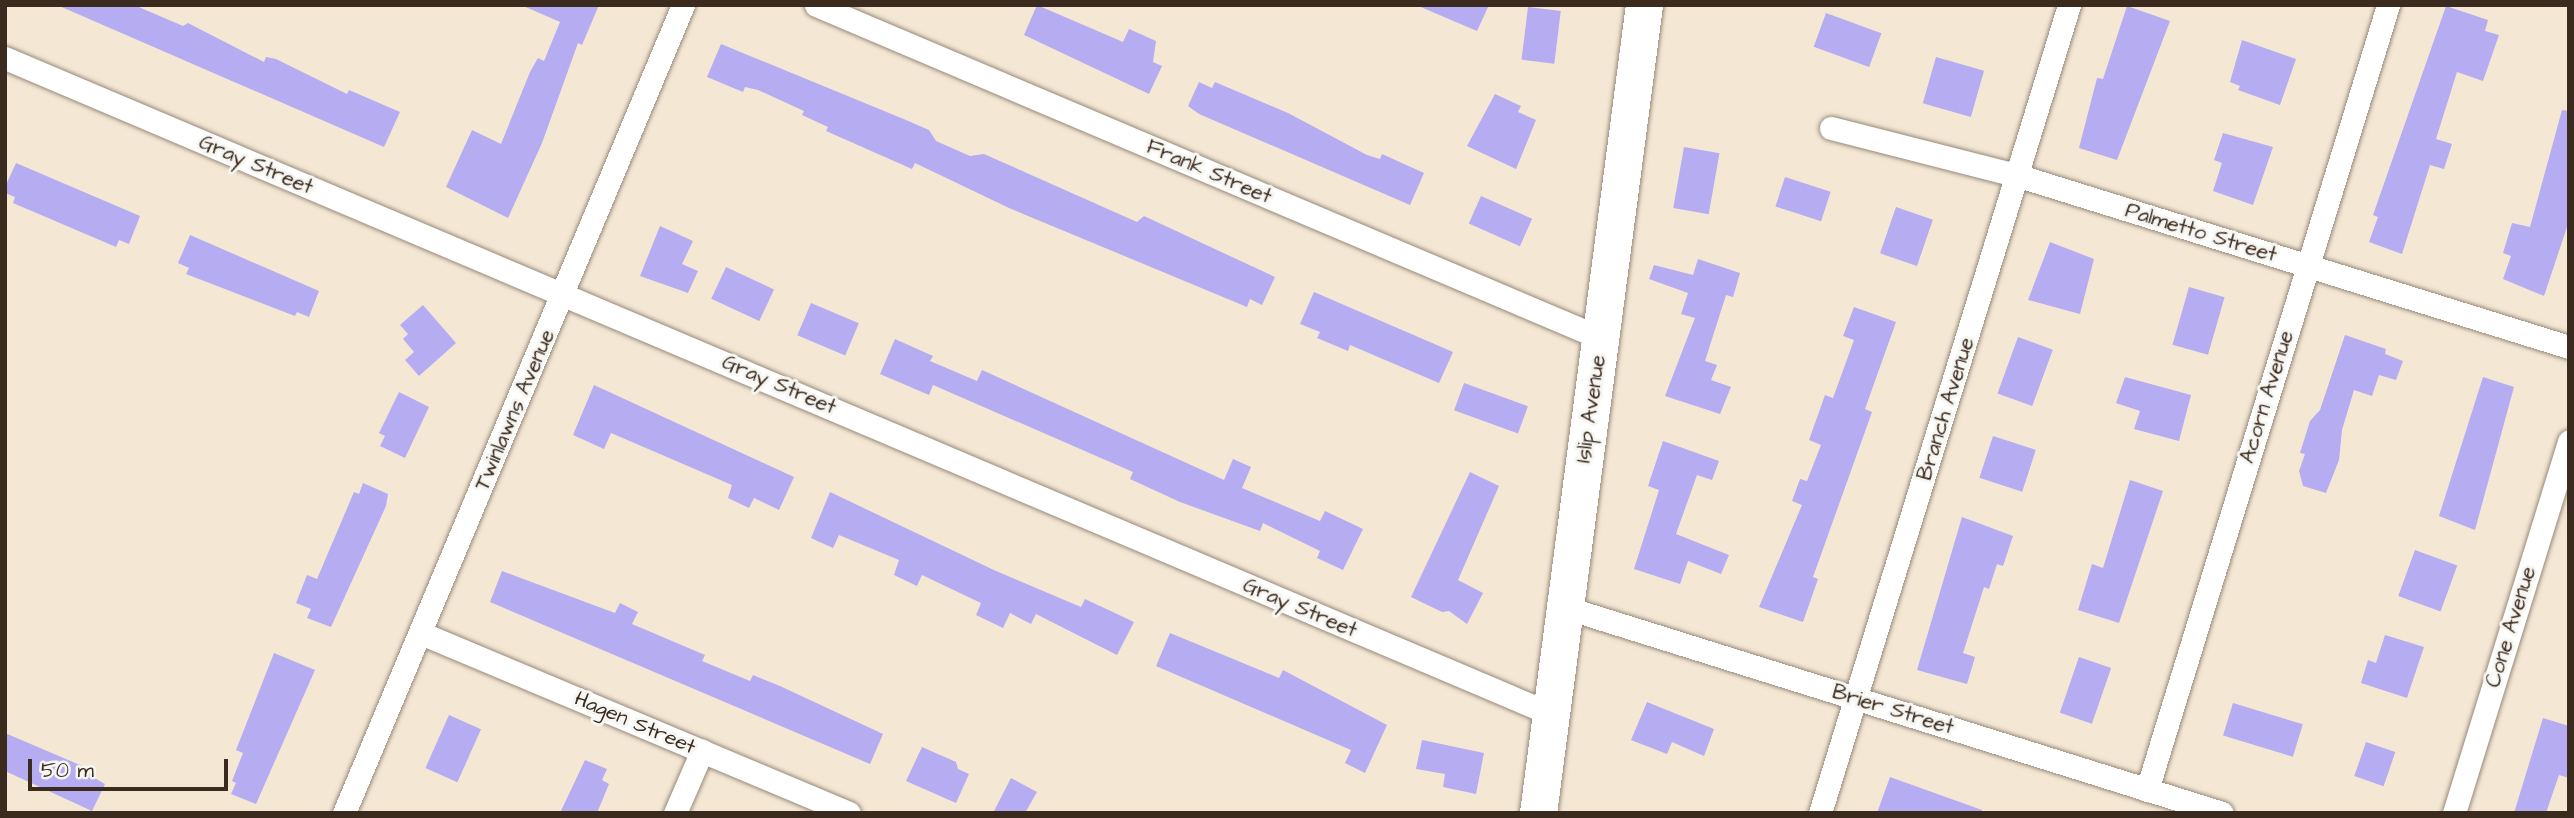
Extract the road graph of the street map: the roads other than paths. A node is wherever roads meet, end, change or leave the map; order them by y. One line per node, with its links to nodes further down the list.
1 (682, 5): 10 (street, Twinlawns Avenue)
2 (816, 5): 11 (street, Frank Street)
3 (1644, 5): 11 (main road, Islip Avenue)
4 (2069, 5): 8 (street, Branch Avenue)
5 (2388, 5): 9 (street, Acorn Avenue)
6 (5, 58): 10 (street, Gray Street)
7 (1831, 128): 8 (street, Palmetto Street)
8 (2017, 175): 9 (street, Palmetto Street); 16 (street, Branch Avenue)
9 (2306, 266): 12 (street, Palmetto Street); 19 (street, Acorn Avenue)
10 (563, 293): 15 (street, Twinlawns Avenue); 17 (street, Gray Street)
11 (1601, 338): 14 (main road, Islip Avenue)
12 (2569, 346)
13 (2569, 441): 26 (street, Cone Avenue)
14 (1564, 607): 16 (street, Brier Street); 17 (main road, Islip Avenue)
15 (421, 633): 18 (street, Hagen Street); 20 (street, Twinlawns Avenue)
16 (1856, 699): 19 (street, Brier Street); 24 (street, Branch Avenue)
17 (1551, 714): 23 (main road, Islip Avenue)
18 (702, 751): 21 (street); 22 (street, Hagen Street)
19 (2147, 790): 25 (street, Brier Street)
20 (344, 813)
21 (675, 813)
22 (849, 813)
23 (1538, 813)
24 (1820, 813)
25 (2222, 813)
26 (2454, 813)

